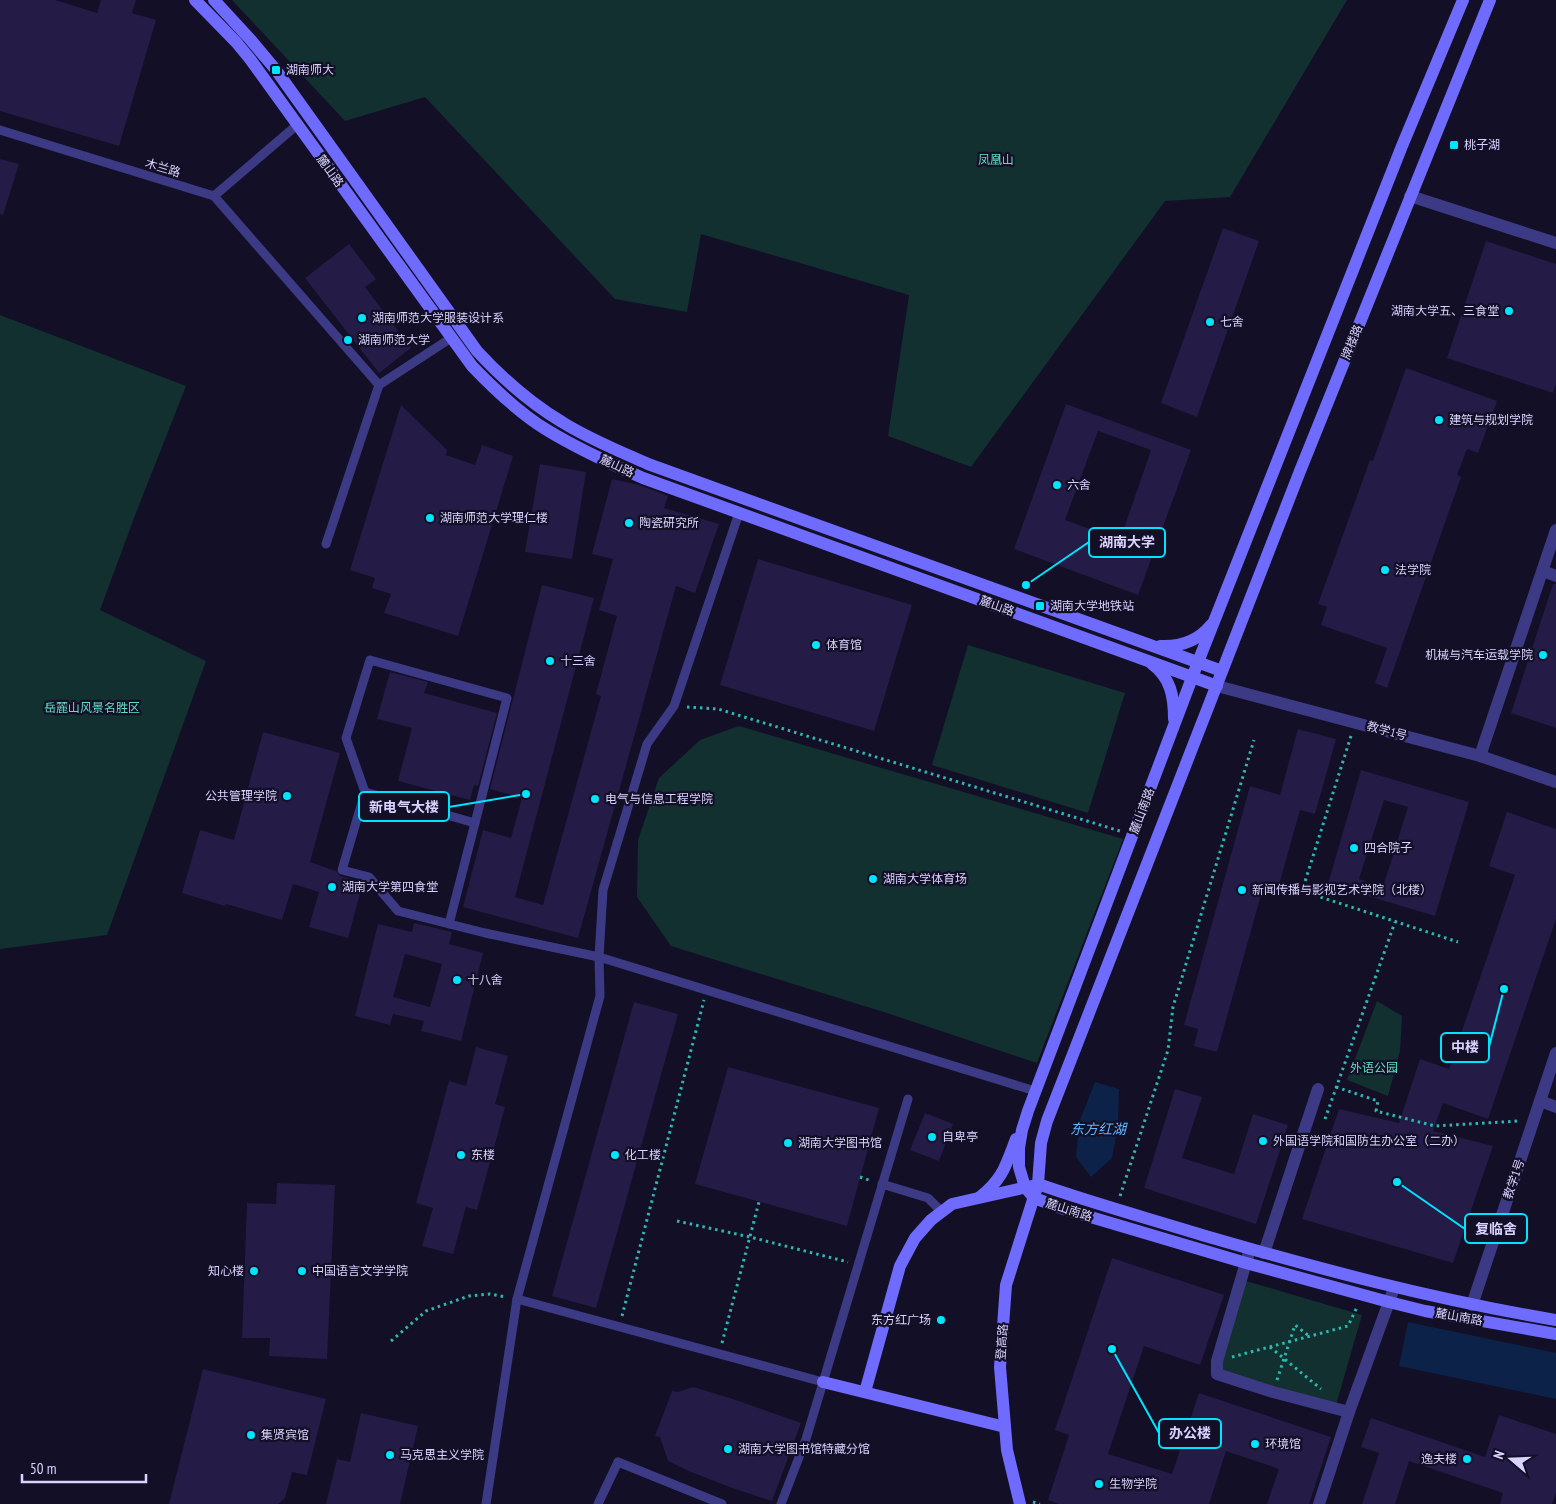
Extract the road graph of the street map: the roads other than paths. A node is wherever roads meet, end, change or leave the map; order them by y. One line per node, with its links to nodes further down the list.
1 (194, 0): 5 (main road, 麓山路)
2 (214, 0): 18 (main road, 麓山路)
3 (1463, 0): 17 (main road, 牌楼路)
4 (1490, 0): 8 (main road, 牌楼路)
5 (297, 125): 7 (lane); 10 (main road, 麓山路)
6 (0, 130): 7 (lane, 木兰路)
7 (214, 196): 11 (lane)
8 (1410, 196): 9 (street); 21 (main road, 牌楼路)
9 (1556, 243)
10 (451, 338): 11 (lane); 12 (main road, 麓山路)
11 (379, 385): 14 (lane)
12 (739, 513): 19 (main road, 麓山路); 30 (lane)
13 (1556, 530): 15 (street)
14 (326, 544)
15 (1542, 571): 16 (street); 25 (street)
16 (1556, 576)
17 (1215, 619): 18 (main road); 20 (main road, 牌楼路)
18 (1149, 645): 20 (main road, 麓山路)
19 (1144, 659): 22 (main road, 麓山路); 24 (main road)
20 (1198, 662): 21 (main road, 麓山路); 22 (main road, 牌楼路)
21 (1222, 671): 23 (main road, 牌楼路)
22 (1193, 676): 23 (main road, 麓山路); 24 (main road, 麓山南路)
23 (1217, 686): 25 (street, 教学1号); 39 (main road, 麓山南路)
24 (1175, 724): 33 (main road, 麓山南路)
25 (1480, 756): 26 (street, 教学1号)
26 (1556, 782)
27 (365, 792): 28 (lane); 28 (lane); 29 (lane)
28 (475, 824): 29 (lane)
29 (449, 924): 30 (lane)
30 (599, 957): 33 (lane); 48 (lane)
31 (1556, 1053): 35 (street, 教学1号)
32 (1318, 1089): 45 (street)
33 (1035, 1091): 37 (main road, 麓山南路)
34 (908, 1099): 38 (lane)
35 (1540, 1101): 36 (street); 50 (street, 教学1号)
36 (1556, 1107)
37 (1028, 1111): 40 (main road, 麓山南路); 41 (main road)
38 (882, 1184): 43 (lane); 53 (lane)
39 (1038, 1184): 40 (main road); 42 (main road, 登高路); 44 (main road, 麓山南路)
40 (1026, 1187): 41 (main road); 42 (main road, 麓山南路)
41 (978, 1198): 43 (main road)
42 (1034, 1198): 46 (main road, 麓山南路); 56 (main road, 登高路)
43 (942, 1212): 54 (main road)
44 (1250, 1249): 45 (main road, 麓山南路); 46 (street)
45 (1264, 1253): 47 (main road, 麓山南路)
46 (1246, 1263): 49 (main road, 麓山南路); 55 (street)
47 (1394, 1288): 49 (street); 50 (main road, 麓山南路)
48 (517, 1299): 53 (lane); 57 (lane)
49 (1389, 1302): 52 (main road, 麓山南路); 55 (street)
50 (1472, 1305): 51 (main road, 麓山南路)
51 (1556, 1320)
52 (1556, 1334)
53 (823, 1382): 54 (main road); 60 (lane)
54 (865, 1392): 56 (main road)
55 (1349, 1412): 62 (street)
56 (1005, 1427): 61 (main road, 登高路)
57 (486, 1504)
58 (598, 1504): 59 (lane)
59 (722, 1504)
60 (781, 1504)
61 (1020, 1504)
62 (1319, 1504)

